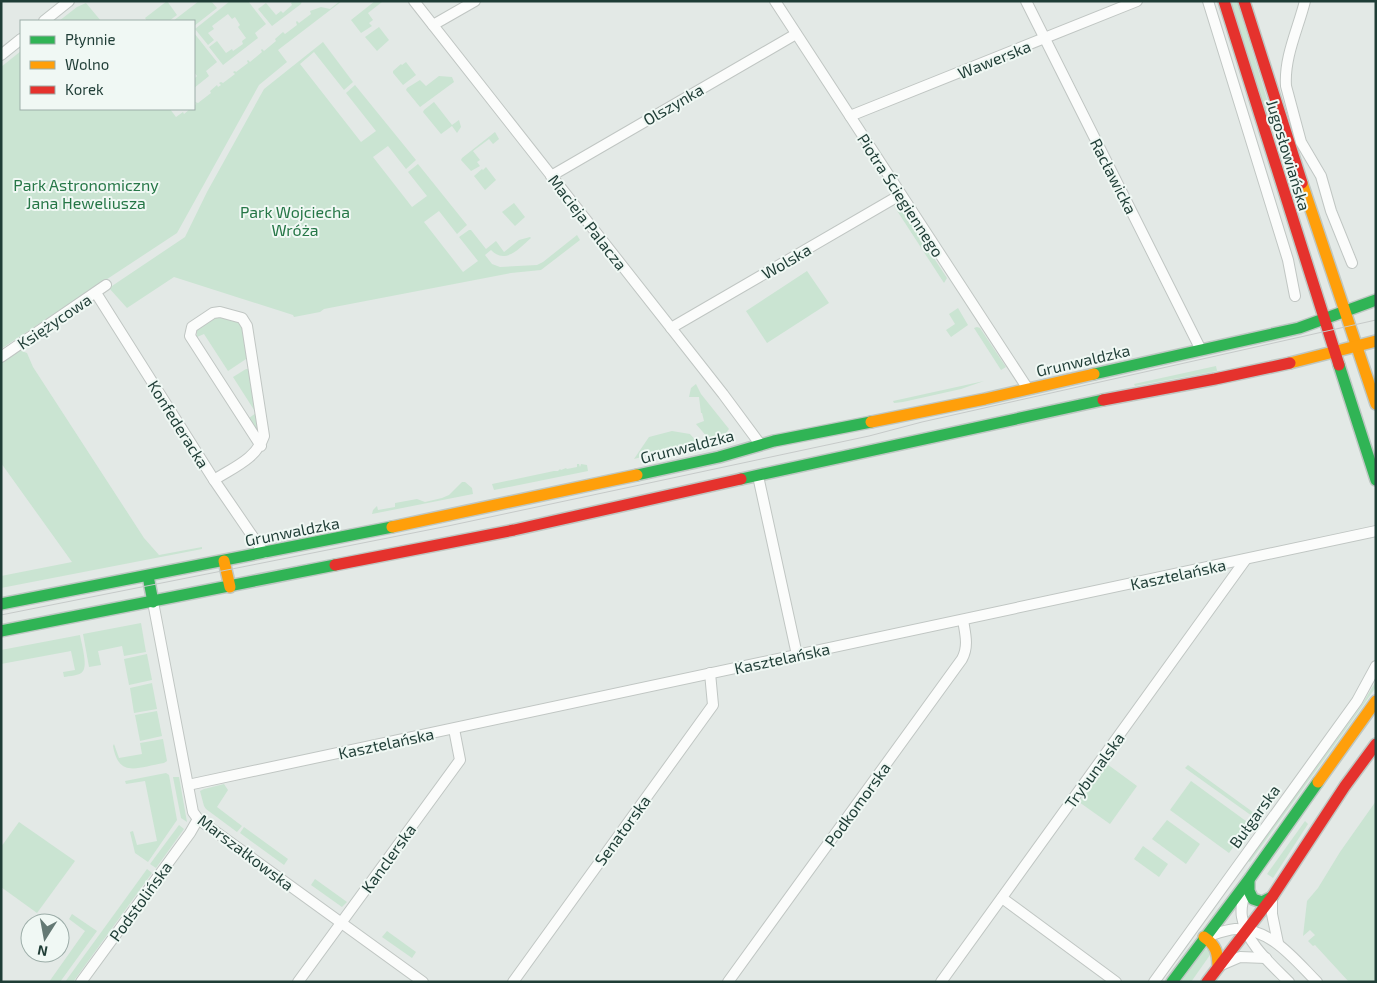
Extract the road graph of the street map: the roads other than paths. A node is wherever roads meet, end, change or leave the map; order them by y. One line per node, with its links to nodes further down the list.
1 (69, 1): 11 (street)
2 (414, 1): 12 (street, Macieja Palacza)
3 (475, 1): 12 (street)
4 (775, 1): 13 (street, Piotra Ściegiennego)
5 (1026, 1): 14 (street, Racławicka)
6 (1137, 1): 14 (street, Wawerska)
7 (1208, 1): 23 (street)
8 (1224, 1): 26 (street, Jugosłowiańska)
9 (1244, 1): 25 (street, Jugosłowiańska)
10 (1305, 1): 20 (street, Jugosłowiańska)
11 (45, 20)
12 (433, 25): 18 (street, Macieja Palacza)
13 (796, 34): 17 (street, Piotra Ściegiennego); 18 (street, Olszynka)
14 (1045, 38): 17 (street, Wawerska); 30 (street, Racławicka)
15 (20, 40): 16 (street)
16 (1, 55)
17 (850, 116): 19 (street, Piotra Ściegiennego)
18 (551, 176): 27 (street, Macieja Palacza)
19 (900, 195): 27 (street, Wolska); 33 (street, Piotra Ściegiennego)
20 (1352, 263)
21 (106, 285): 22 (street, Księżycowa)
22 (96, 293): 32 (street, Księżycowa); 38 (street, Konfederacka)
23 (1295, 296)
24 (1376, 300): 25 (street, Grunwaldzka)
25 (1346, 311): 26 (street, Grunwaldzka); 29 (street)
26 (1323, 319): 30 (street, Grunwaldzka); 31 (street)
27 (671, 328): 35 (street, Macieja Palacza)
28 (1376, 341): 29 (street)
29 (1357, 346): 31 (street); 34 (street)
30 (1202, 350): 33 (street, Grunwaldzka)
31 (1334, 352): 37 (street); 39 (street)
32 (1, 357)
33 (1028, 389): 35 (street, Grunwaldzka)
34 (1376, 404)
35 (760, 444): 41 (street, Grunwaldzka)
36 (261, 446): 36 (street); 38 (street)
37 (758, 476): 45 (street); 50 (street)
38 (214, 480): 41 (street, Konfederacka)
39 (1376, 480)
40 (1376, 531): 42 (street, Kasztelańska)
41 (264, 554): 43 (street, Grunwaldzka)
42 (1246, 559): 48 (street, Kasztelańska); 60 (street, Trybunalska)
43 (224, 561): 44 (street, Grunwaldzka); 45 (street)
44 (148, 576): 46 (street); 47 (street, Grunwaldzka)
45 (230, 587): 46 (street)
46 (154, 602): 49 (street); 56 (street, Marszałkowska)
47 (1, 604)
48 (963, 620): 50 (street, Kasztelańska); 71 (street, Podkomorska)
49 (1, 631)
50 (797, 655): 52 (street, Kasztelańska)
51 (1376, 666): 74 (street, Bułgarska)
52 (710, 673): 54 (street, Kasztelańska); 70 (street, Senatorska)
53 (1376, 701): 58 (street, Bułgarska)
54 (454, 729): 56 (street, Kasztelańska); 61 (street, Kanclerska)
55 (1376, 744): 59 (street)
56 (188, 785): 57 (street, Marszałkowska)
57 (198, 819): 61 (street, Marszałkowska); 67 (street, Podstolińska)
58 (1249, 881): 59 (street); 62 (street); 63 (street, Bułgarska)
59 (1272, 897): 62 (street); 64 (street)
60 (1002, 898): 72 (street, Trybunalska); 73 (street)
61 (342, 922): 68 (street, Kanclerska); 69 (street, Marszałkowska)
62 (1246, 930): 63 (street); 64 (street); 65 (street); 66 (street)
63 (1204, 937): 66 (street); 75 (street, Bułgarska)
64 (1278, 943): 78 (street)
65 (1266, 958): 66 (street); 77 (street)
66 (1218, 966): 76 (street)
67 (81, 982)
68 (298, 982)
69 (423, 982)
70 (513, 982)
71 (728, 982)
72 (941, 982)
73 (1116, 982)
74 (1154, 982)
75 (1172, 982)
76 (1207, 982)
77 (1289, 982)
78 (1316, 982)

